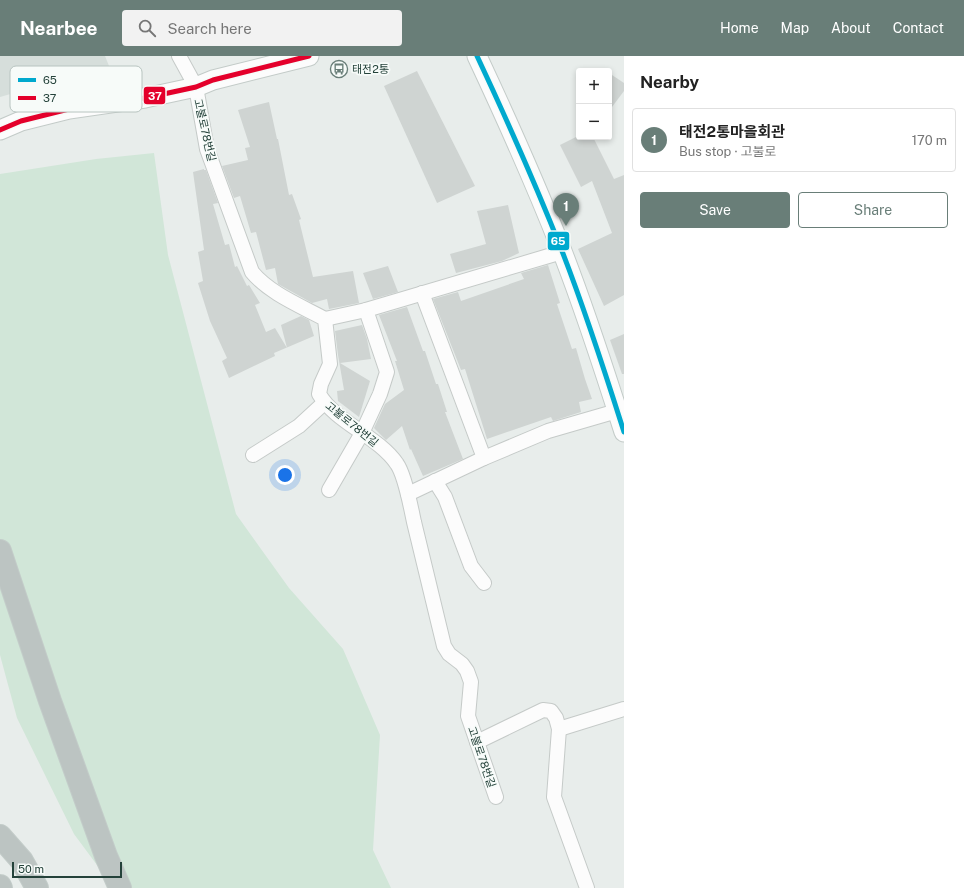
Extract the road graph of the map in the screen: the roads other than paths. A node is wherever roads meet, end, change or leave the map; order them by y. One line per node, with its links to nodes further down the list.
1 (179, 56): 4 (street, 고불로78번길)
2 (309, 56): 4 (street)
3 (477, 56): 8 (street)
4 (196, 87): 5 (street); 11 (street, 고불로78번길)
5 (142, 98)
6 (58, 112): 7 (street)
7 (0, 130)
8 (562, 252): 9 (street); 13 (street)
9 (422, 293): 10 (street); 17 (street)
10 (366, 310): 11 (street); 15 (street)
11 (325, 319): 12 (street, 고불로78번길)
12 (324, 403): 15 (street, 고불로78번길); 16 (street)
13 (617, 411): 14 (street); 17 (street)
14 (624, 432)
15 (362, 434): 19 (street); 20 (street, 고불로78번길)
16 (253, 455)
17 (484, 458): 18 (street)
18 (436, 481): 20 (street); 22 (street)
19 (329, 490)
20 (408, 494): 25 (street, 고불로78번길)
21 (0, 551): 29 (highway)
22 (484, 583)
23 (624, 709): 24 (street)
24 (559, 729): 25 (street); 30 (street)
25 (477, 742): 26 (street, 고불로78번길)
26 (496, 797)
27 (0, 836): 28 (highway)
28 (37, 888)
29 (120, 888)
30 (587, 888)

